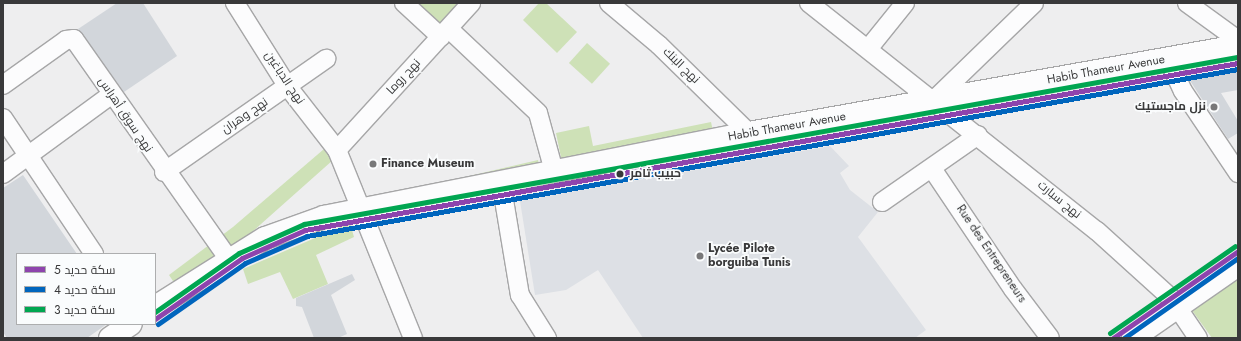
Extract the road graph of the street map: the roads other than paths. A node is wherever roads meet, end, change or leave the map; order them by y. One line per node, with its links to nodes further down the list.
1 (235, 3): 16 (street, نهج الدباغين)
2 (404, 3): 9 (street)
3 (471, 3): 9 (street, نهج روما)
4 (609, 3): 20 (street, نهج البنك)
5 (809, 3): 12 (street, نهج سبارت)
6 (905, 3): 12 (street)
7 (1034, 3): 18 (street)
8 (1187, 3): 10 (street)
9 (445, 33): 22 (street, نهج روما); 25 (street)
10 (1238, 40)
11 (1238, 46): 13 (main road, Habib Thameur Avenue)
12 (868, 49): 18 (street, نهج سبارت)
13 (1168, 58): 18 (main road, Habib Thameur Avenue); 27 (street)
14 (326, 60): 16 (street, نهج وهران)
15 (3, 85): 17 (street, نهج سوق أهراس)
16 (288, 87): 22 (street, نهج الدباغين); 26 (street, نهج وهران)
17 (111, 95): 23 (street); 26 (street, نهج سوق أهراس)
18 (932, 102): 20 (main road, Habib Thameur Avenue); 21 (street, نهج سبارت)
19 (3, 118): 23 (street)
20 (749, 133): 25 (main road, Habib Thameur Avenue)
21 (978, 135): 24 (street); 36 (street, نهج سبارت)
22 (337, 150): 31 (street, نهج الدباغين)
23 (28, 156): 28 (street); 32 (street)
24 (933, 170): 30 (street); 41 (street, Rue des Entrepreneurs)
25 (554, 171): 29 (main road, Habib Thameur Avenue)
26 (164, 172): 33 (street, نهج سوق أهراس)
27 (1238, 173)
28 (3, 174)
29 (501, 182): 31 (main road, Habib Thameur Avenue); 40 (street)
30 (882, 202)
31 (361, 210): 33 (main road); 39 (street, نهج الدباغين)
32 (93, 253)
33 (228, 258): 35 (main road)
34 (1238, 266): 36 (main road)
35 (156, 306)
36 (1177, 307): 42 (main road); 43 (street, نهج سبارت)
37 (130, 325): 38 (main road)
38 (110, 338)
39 (413, 338)
40 (547, 338)
41 (1050, 338)
42 (1133, 338)
43 (1198, 338)

